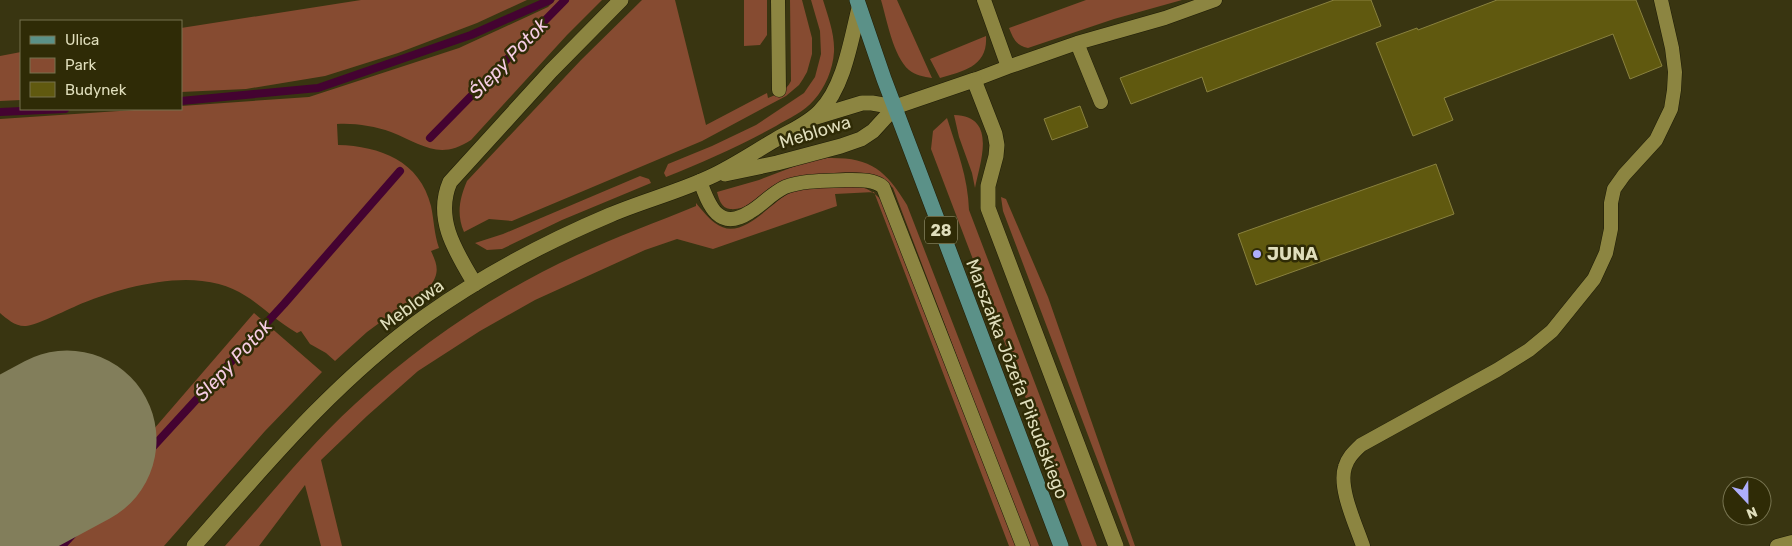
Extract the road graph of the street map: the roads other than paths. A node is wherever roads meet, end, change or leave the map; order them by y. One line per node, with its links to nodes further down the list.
1 (621, 0): 15 (street)
2 (778, 0): 10 (lane)
3 (984, 0): 8 (lane)
4 (1215, 0): 7 (lane)
5 (1661, 0): 21 (lane)
6 (858, 4): 12 (main road, Marszałka Józefa Piłsudskiego / 28); 13 (street, Meblowa)
7 (1076, 43): 8 (lane); 11 (lane)
8 (1008, 67): 9 (lane)
9 (974, 80): 12 (street); 20 (street)
10 (779, 90)
11 (1101, 102)
12 (894, 107): 13 (street, Meblowa); 14 (street, Meblowa); 19 (main road, Marszałka Józefa Piłsudskiego / 28)
13 (812, 118): 14 (street, Meblowa)
14 (706, 179): 15 (street, Meblowa); 18 (lane)
15 (475, 284): 17 (street, Meblowa)
16 (1792, 542): 22 (lane)
17 (194, 546)
18 (1023, 546)
19 (1061, 546)
20 (1116, 546)
21 (1363, 546)
22 (1777, 546)

